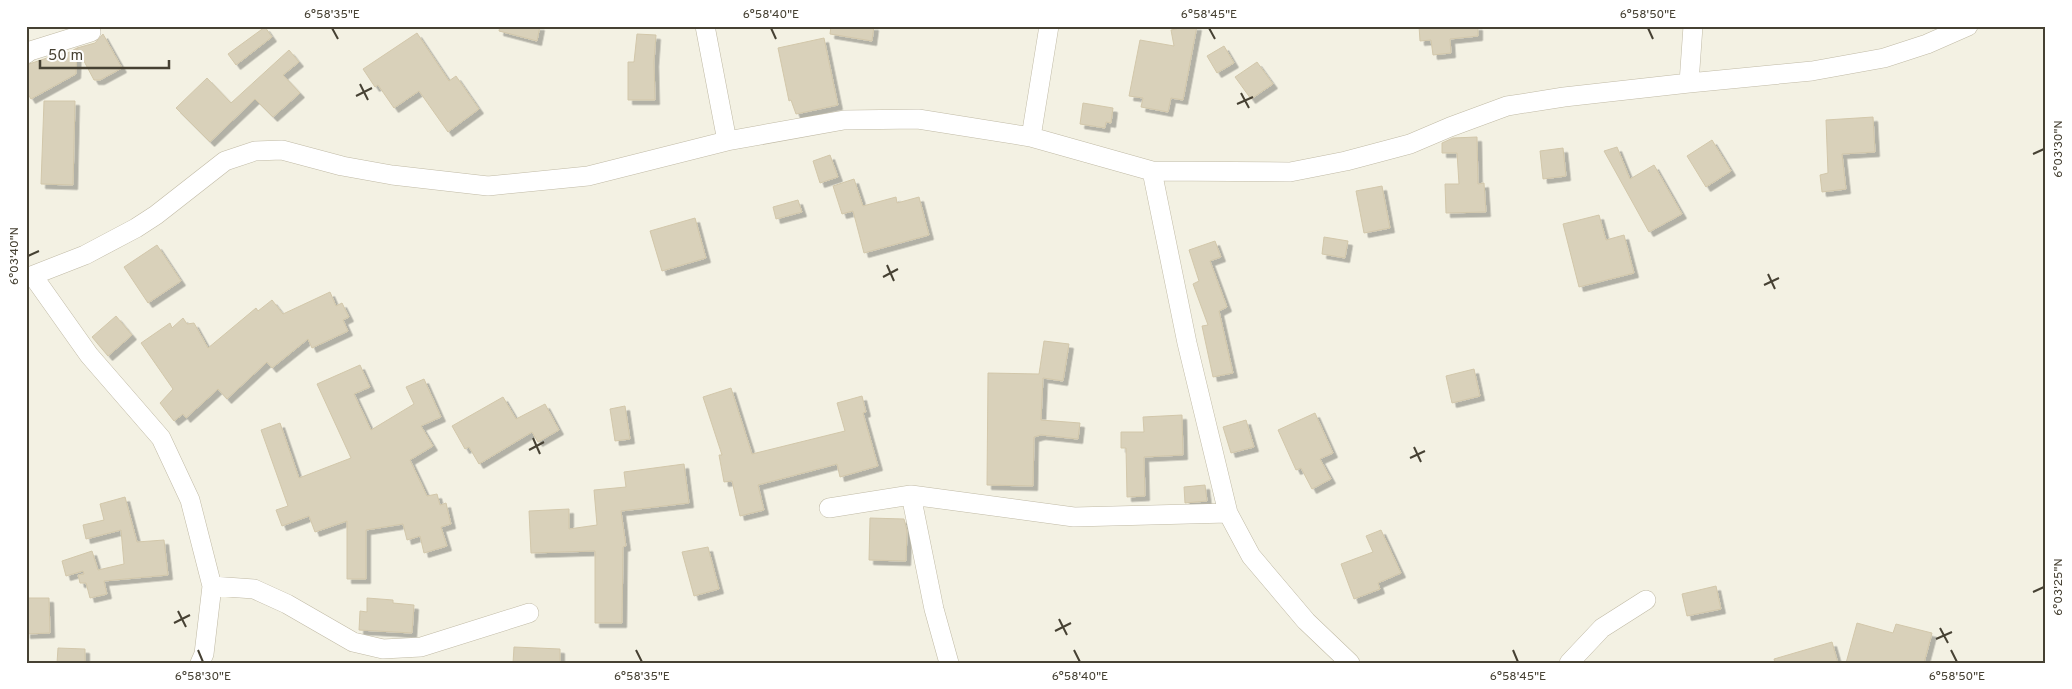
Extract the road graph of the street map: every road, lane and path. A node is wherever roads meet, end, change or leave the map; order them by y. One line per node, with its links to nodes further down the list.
1 (705, 26): 9 (street)
2 (1049, 26): 8 (street)
3 (1693, 26): 7 (street)
4 (1968, 26): 7 (street)
5 (91, 32): 6 (street)
6 (26, 54)
7 (1689, 83): 10 (street)
8 (1031, 137): 9 (street); 10 (street)
9 (727, 141): 11 (street)
10 (1152, 171): 14 (street)
11 (30, 277): 15 (street)
12 (911, 495): 13 (street); 14 (street); 19 (street)
13 (829, 508)
14 (1228, 513): 20 (street)
15 (212, 586): 17 (street); 18 (street)
16 (1646, 600): 21 (street)
17 (529, 613)
18 (200, 663)
19 (949, 663)
20 (1350, 663)
21 (1569, 663)

